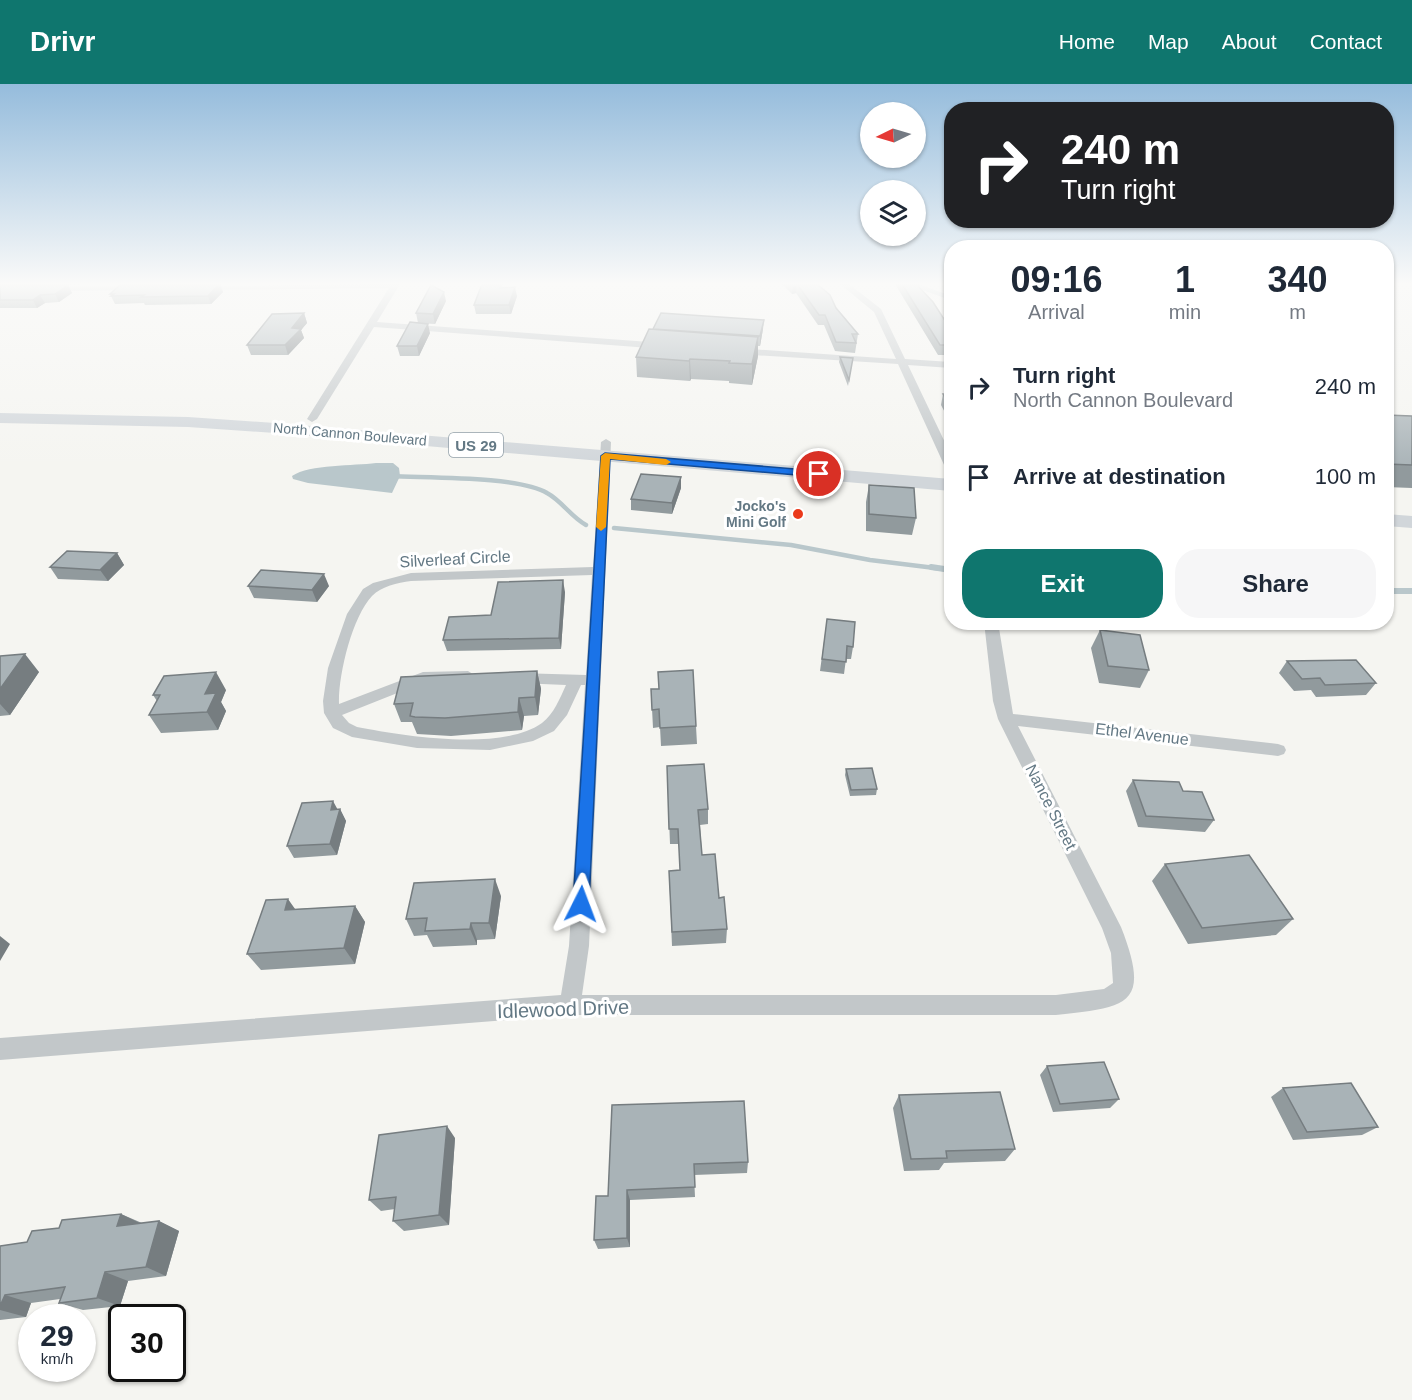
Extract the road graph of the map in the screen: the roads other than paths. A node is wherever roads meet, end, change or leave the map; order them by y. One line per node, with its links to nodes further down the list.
1 (358, 345): 10 (street)
2 (663, 345): 4 (street)
3 (895, 345): 6 (street)
4 (671, 346)
5 (729, 351): 6 (street)
6 (903, 362): 7 (street); 12 (street)
7 (944, 365)
8 (0, 408): 10 (main road, North Cannon Boulevard / US 29)
9 (0, 418): 11 (main road, North Cannon Boulevard / US 29)
10 (312, 418): 11 (main road, North Cannon Boulevard / US 29)
11 (606, 449): 13 (main road, North Cannon Boulevard / US 29); 14 (main road, North Cannon Boulevard / US 29); 19 (street)
12 (944, 453)
13 (944, 468)
14 (944, 484)
15 (1394, 504): 16 (main road)
16 (1412, 505)
17 (1394, 521): 18 (main road)
18 (1412, 522)
19 (598, 571): 21 (street); 22 (street, Silverleaf Circle)
20 (992, 630): 23 (street, Nance Street)
21 (584, 680): 22 (street); 22 (street); 26 (street)
22 (332, 713)
23 (1006, 719): 24 (street, Ethel Avenue); 25 (street, Nance Street)
24 (1278, 750)
25 (1124, 987): 26 (street, Idlewood Drive)
26 (570, 1005): 27 (street, Idlewood Drive)
27 (0, 1049)

